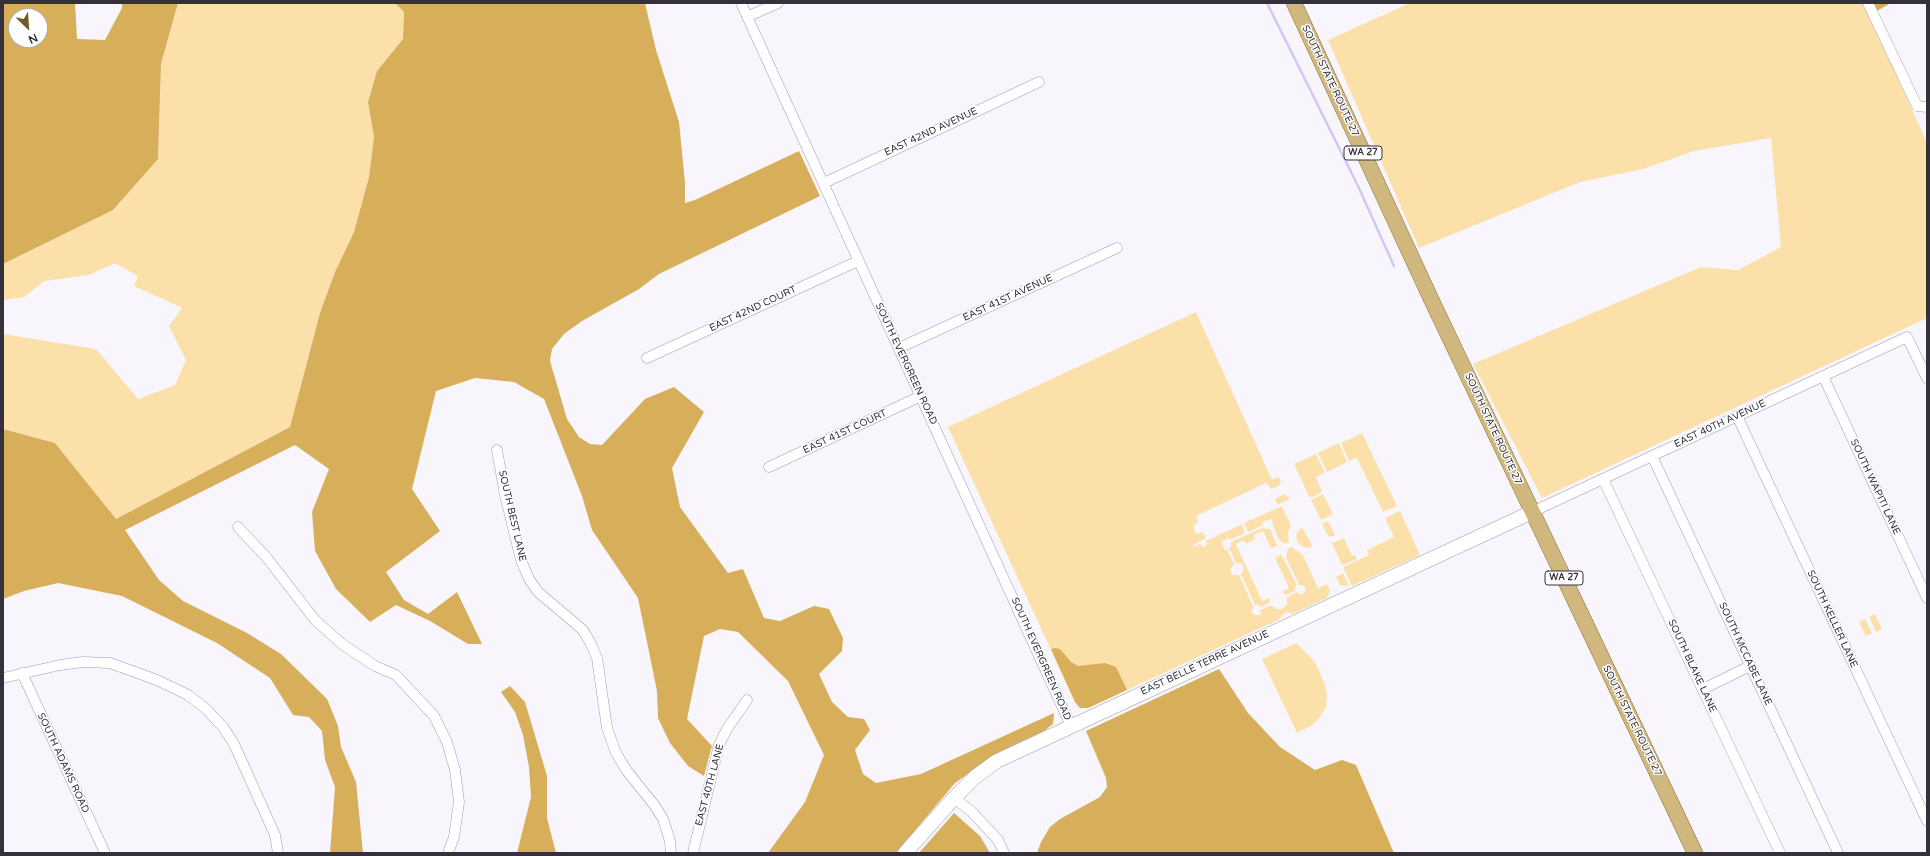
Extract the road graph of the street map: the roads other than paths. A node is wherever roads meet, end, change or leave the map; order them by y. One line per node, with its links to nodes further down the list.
1 (741, 3): 5 (street, SOUTH EVERGREEN ROAD)
2 (778, 3): 5 (street)
3 (1294, 3): 21 (main road, SOUTH STATE ROUTE 27 / WA 27)
4 (1868, 3): 7 (street)
5 (747, 17): 8 (street, SOUTH EVERGREEN ROAD)
6 (1039, 82): 8 (street, EAST 42ND AVENUE)
7 (1922, 107)
8 (824, 183): 10 (street, SOUTH EVERGREEN ROAD)
9 (1117, 248): 11 (street, EAST 41ST AVENUE)
10 (858, 261): 11 (street, SOUTH EVERGREEN ROAD); 12 (street, EAST 42ND COURT)
11 (899, 348): 15 (street, SOUTH EVERGREEN ROAD)
12 (647, 358)
13 (1824, 376): 14 (street, EAST 40TH AVENUE); 16 (street, EAST 40TH AVENUE); 23 (street, SOUTH WAPITI LANE)
14 (1927, 378)
15 (921, 396): 19 (street, EAST 41ST COURT); 29 (street, SOUTH EVERGREEN ROAD)
16 (1737, 416): 18 (street, EAST 40TH AVENUE); 31 (street, SOUTH KELLER LANE)
17 (497, 450): 35 (street, SOUTH BEST LANE)
18 (1652, 456): 20 (street, EAST 40TH AVENUE); 24 (street, SOUTH MCCABE LANE)
19 (769, 467)
20 (1603, 479): 21 (street, EAST 40TH AVENUE); 27 (street, SOUTH BLAKE LANE)
21 (1532, 512): 29 (street, EAST BELLE TERRE AVENUE); 39 (main road, SOUTH STATE ROUTE 27 / WA 27)
22 (238, 528): 34 (street)
23 (1927, 598)
24 (1750, 666): 27 (street); 41 (street, SOUTH MCCABE LANE)
25 (22, 673): 26 (street); 32 (street, SOUTH ADAMS ROAD); 33 (street)
26 (3, 678)
27 (1703, 689): 40 (street, SOUTH BLAKE LANE)
28 (747, 700): 36 (street, EAST 40TH LANE)
29 (1071, 726): 30 (street, EAST BELLE TERRE AVENUE)
30 (954, 798): 37 (street, EAST BELLE TERRE AVENUE); 38 (street)
31 (1927, 821)
32 (105, 853)
33 (278, 853)
34 (448, 853)
35 (671, 853)
36 (693, 853)
37 (906, 853)
38 (1004, 853)
39 (1695, 853)
40 (1780, 853)
41 (1838, 853)

